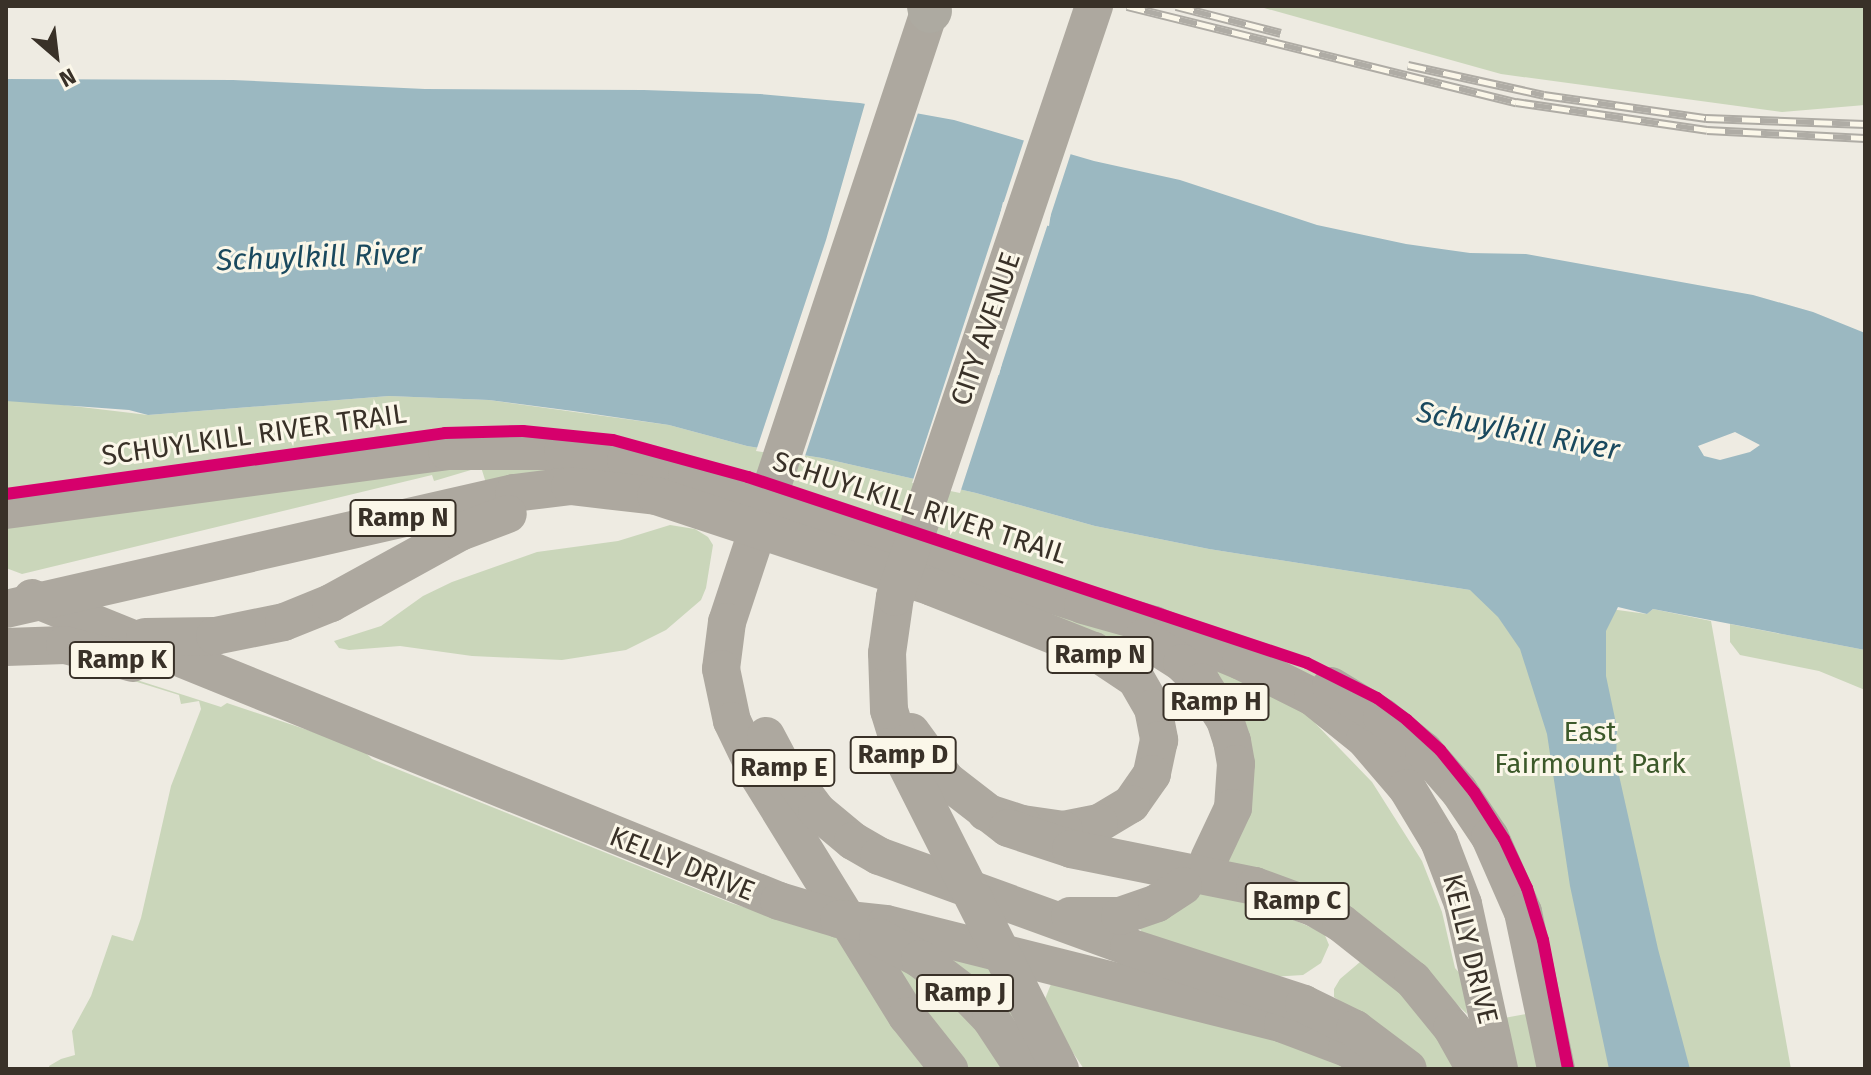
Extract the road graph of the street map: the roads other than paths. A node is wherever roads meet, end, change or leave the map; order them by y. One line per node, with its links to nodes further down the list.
1 (1094, 6): 13 (main road, CITY AVENUE)
2 (930, 8): 6 (main road)
3 (626, 460): 5 (main road, KELLY DRIVE); 7 (main road); 9 (main road, KELLY DRIVE)
4 (686, 504): 7 (main road, Ramp N); 11 (main road); 16 (main road, Ramp N)
5 (6, 510)
6 (744, 576): 19 (main road); 20 (main road, Ramp E)
7 (63, 586): 8 (main road); 10 (main road, Ramp N)
8 (6, 589): 11 (main road, KELLY DRIVE)
9 (1083, 605): 14 (main road, KELLY DRIVE); 17 (main road, Ramp H)
10 (6, 609)
11 (118, 634): 15 (main road, KELLY DRIVE)
12 (6, 647): 15 (main road, Ramp K)
13 (887, 653): 16 (main road, Ramp N); 23 (main road, Ramp D)
14 (1241, 661): 27 (main road, KELLY DRIVE); 28 (main road)
15 (342, 727): 19 (main road, KELLY DRIVE)
16 (986, 812): 18 (main road, Ramp C)
17 (1217, 869): 18 (main road, Ramp C); 26 (main road, Ramp C)
18 (1171, 876): 20 (main road)
19 (834, 903): 21 (main road); 22 (main road, Ramp J); 24 (main road, KELLY DRIVE)
20 (1044, 913): 25 (main road, Ramp E)
21 (949, 1069)
22 (1024, 1069)
23 (1060, 1069)
24 (1380, 1069)
25 (1408, 1069)
26 (1475, 1069)
27 (1499, 1069)
28 (1556, 1069)

